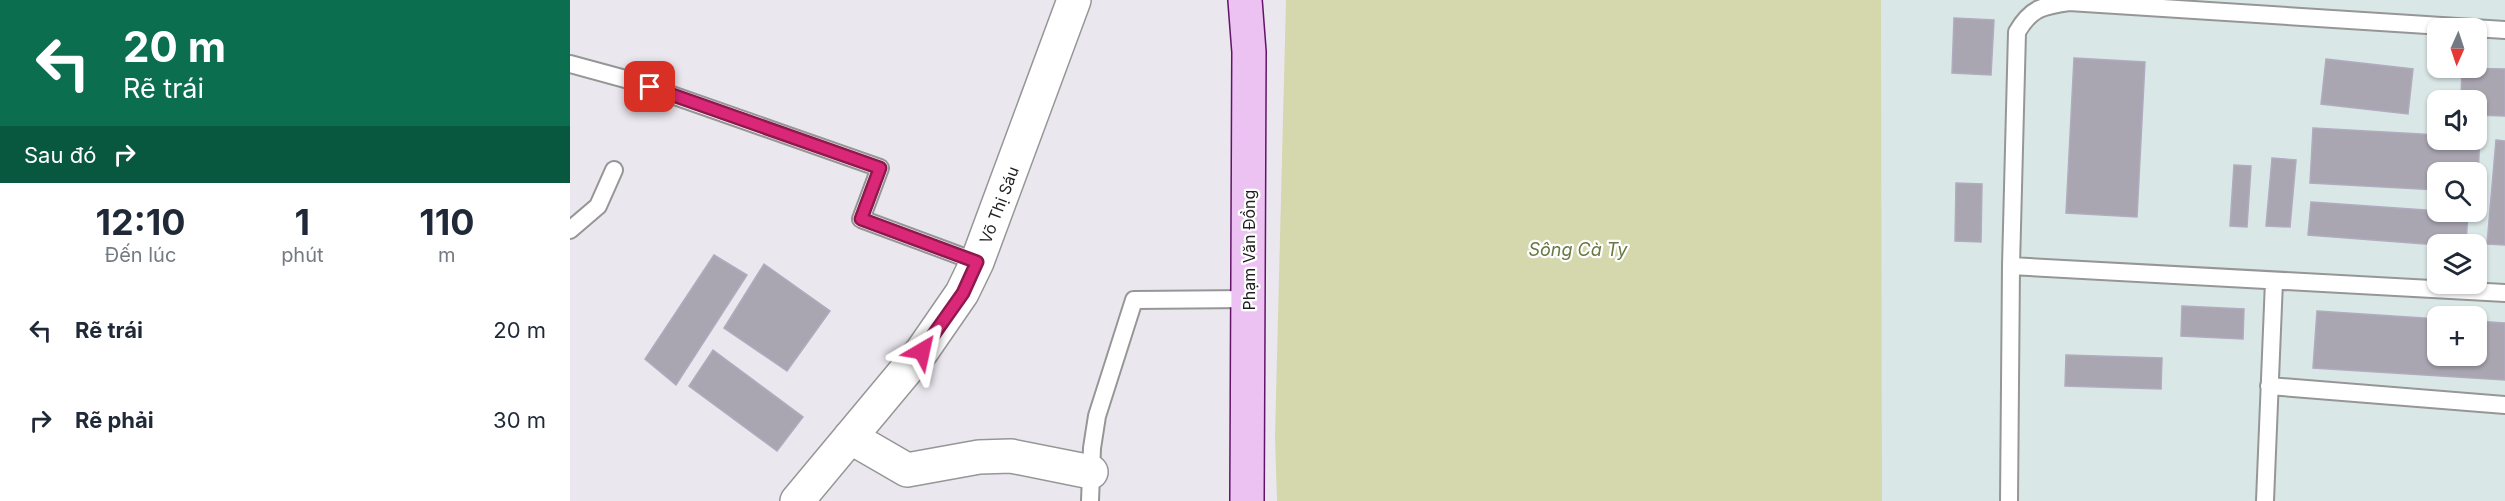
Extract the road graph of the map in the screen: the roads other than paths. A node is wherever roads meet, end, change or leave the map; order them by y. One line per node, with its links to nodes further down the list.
1 (1074, 0): 7 (street, Võ Thị Sáu)
2 (1245, 0): 11 (street, Phạm Văn Đồng)
3 (2505, 30): 8 (lane)
4 (570, 64): 7 (lane)
5 (614, 170): 6 (lane)
6 (570, 230)
7 (977, 262): 14 (street, Võ Thị Sáu)
8 (2011, 266): 9 (lane); 18 (lane)
9 (2274, 281): 10 (lane); 12 (lane)
10 (2505, 293)
11 (1249, 299): 15 (lane); 17 (street, Phạm Văn Đồng)
12 (2269, 386): 13 (lane); 19 (lane)
13 (2505, 405)
14 (850, 438): 15 (street); 16 (street, Võ Thị Sáu)
15 (1090, 487)
16 (797, 501)
17 (1247, 501)
18 (2009, 501)
19 (2265, 501)

